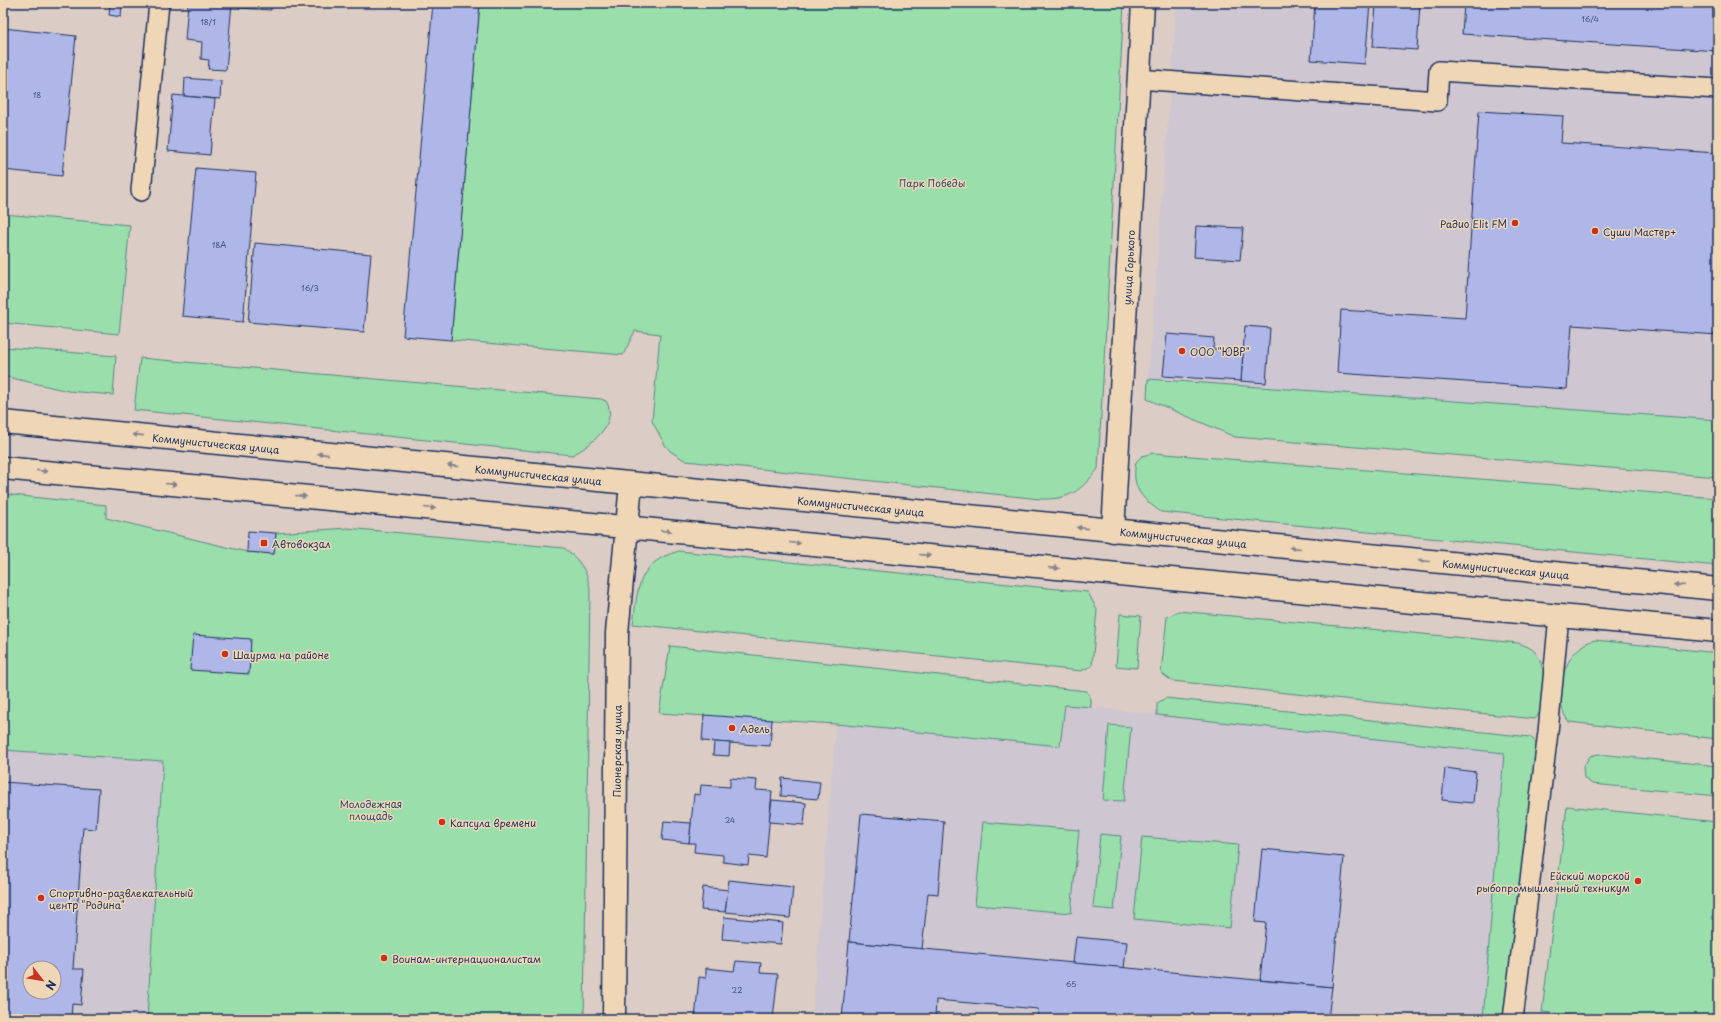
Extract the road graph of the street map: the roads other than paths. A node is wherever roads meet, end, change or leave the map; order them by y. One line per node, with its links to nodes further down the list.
1 (159, 3): 5 (lane)
2 (1143, 3): 3 (main road, улица Горького)
3 (1138, 79): 4 (lane); 10 (main road, улица Горького)
4 (1718, 88)
5 (140, 191)
6 (3, 422): 8 (main road, Коммунистическая улица, one-way to 6)
7 (3, 468): 9 (main road, one-way to 9)
8 (631, 484): 9 (main road, Пионерская улица); 10 (main road, Коммунистическая улица, one-way to 8)
9 (627, 527): 12 (main road, one-way to 12); 14 (main road, Пионерская улица)
10 (1113, 531): 11 (main road, Коммунистическая улица, one-way to 10)
11 (1718, 589)
12 (1559, 616): 13 (main road); 15 (lane)
13 (1718, 631)
14 (614, 1019)
15 (1513, 1019)

